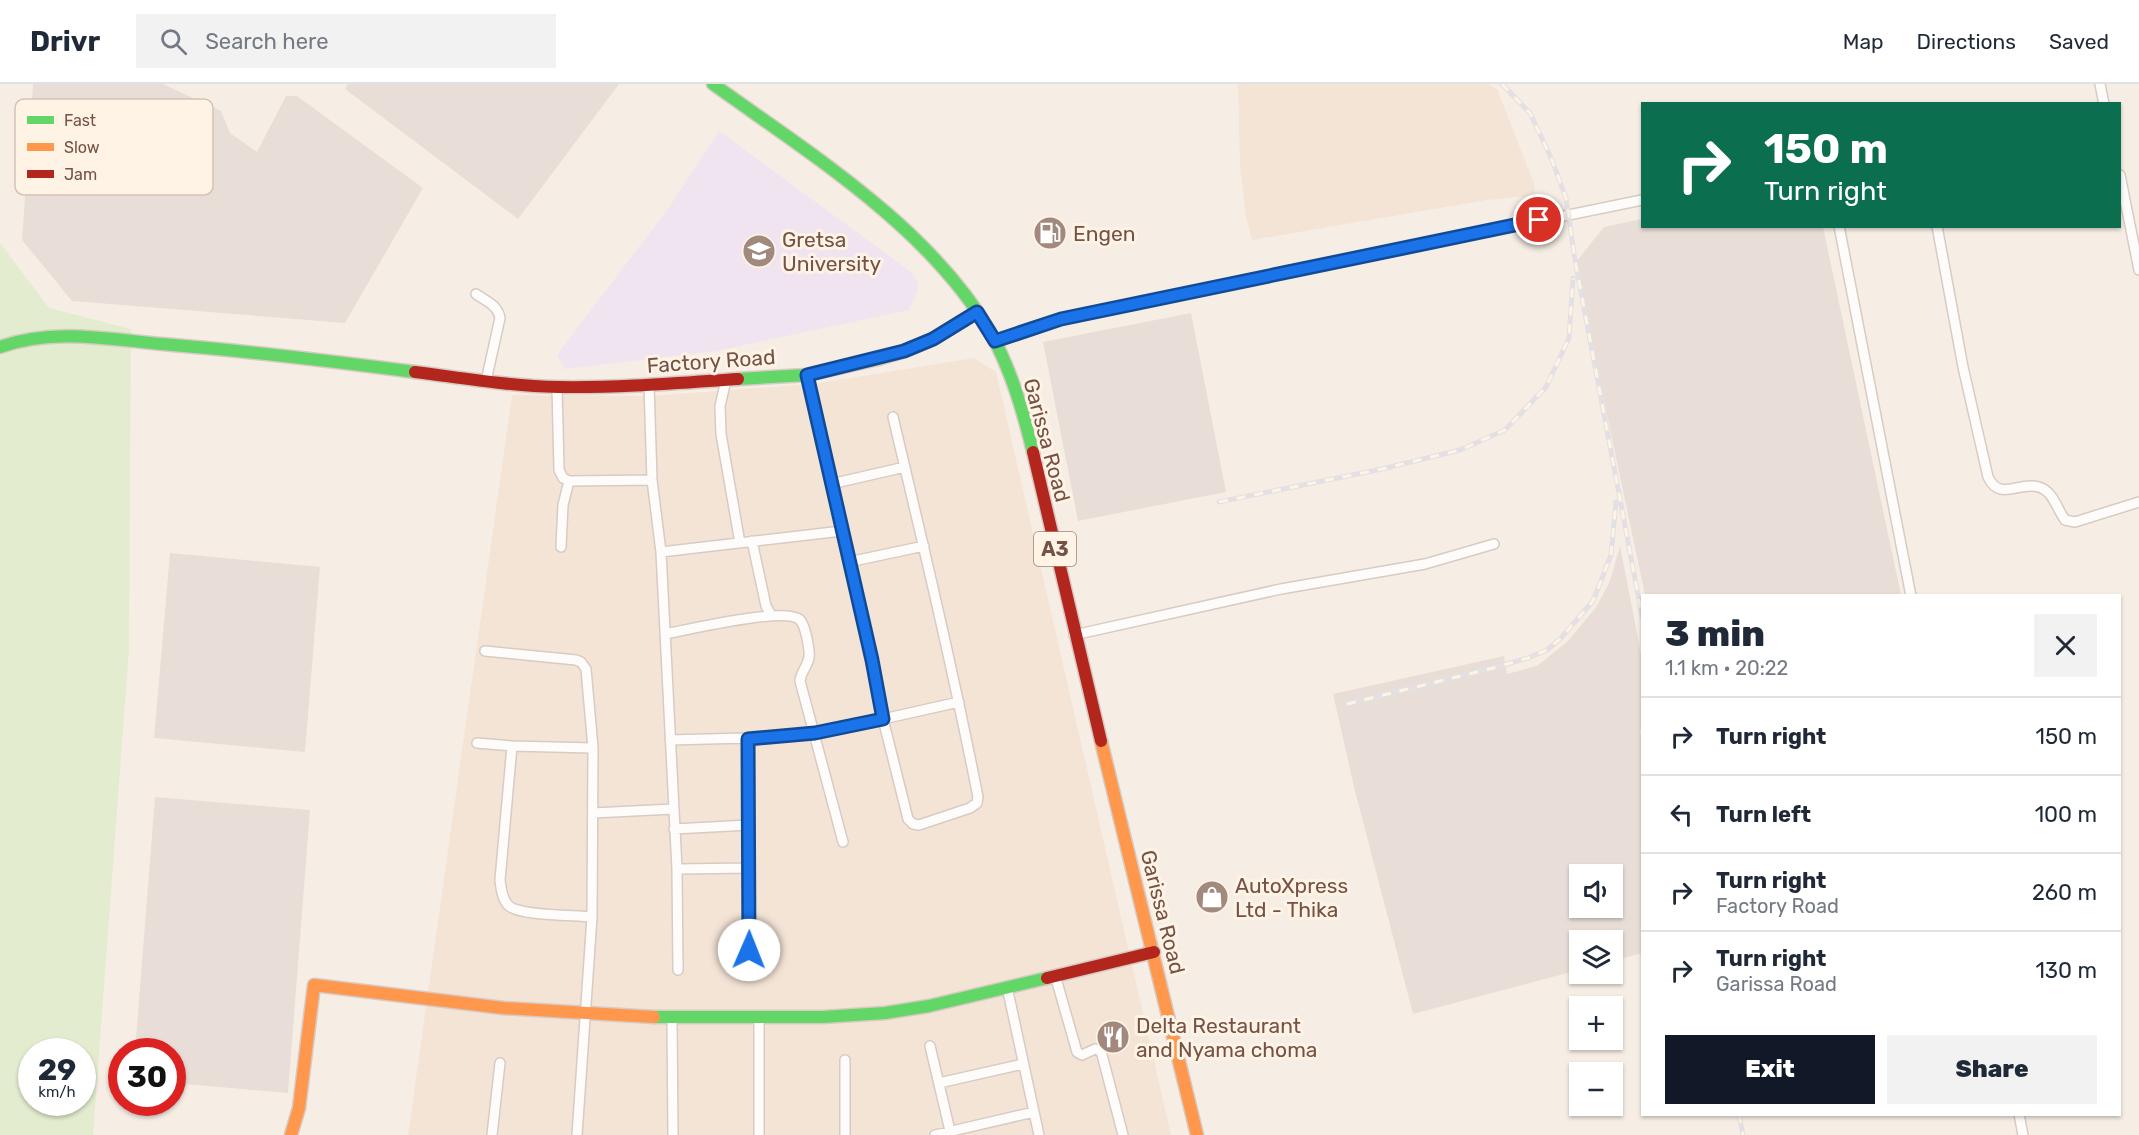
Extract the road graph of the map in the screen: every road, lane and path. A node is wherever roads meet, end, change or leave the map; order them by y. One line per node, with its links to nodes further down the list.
1 (713, 84): 10 (main road, Garissa Road / A3)
2 (2100, 84): 3 (street)
3 (2104, 102)
4 (2121, 180): 8 (street)
5 (1641, 200): 11 (street)
6 (1839, 228): 32 (street)
7 (1937, 228): 23 (street)
8 (2139, 270)
9 (476, 294): 15 (street)
10 (977, 312): 11 (main road, Garissa Road / A3); 13 (main road, Factory Road)
11 (995, 341): 35 (main road, Garissa Road / A3)
12 (0, 347): 15 (main road, Factory Road)
13 (807, 375): 14 (main road, Factory Road); 22 (street)
14 (726, 380): 16 (main road, Factory Road); 26 (street)
15 (486, 381): 17 (main road, Factory Road)
16 (649, 385): 17 (main road, Factory Road); 20 (street)
17 (557, 387): 21 (street)
18 (893, 417): 19 (street)
19 (905, 467): 22 (street); 28 (street)
20 (652, 480): 21 (street); 30 (street)
21 (568, 481): 29 (street)
22 (831, 484): 24 (street)
23 (2139, 502)
24 (842, 531): 25 (street); 31 (street)
25 (752, 542): 26 (street); 33 (street)
26 (740, 543): 30 (street)
27 (1494, 544): 35 (street)
28 (924, 546): 31 (street); 37 (street)
29 (561, 547)
30 (661, 552): 34 (street)
31 (849, 562): 38 (street)
32 (1911, 594)
33 (771, 615): 34 (street); 39 (street)
34 (665, 634): 41 (street)
35 (1074, 635): 53 (main road, Garissa Road / A3)
36 (485, 651): 44 (street)
37 (959, 702): 38 (street); 38 (street)
38 (883, 719): 39 (street)
39 (815, 733): 40 (street); 49 (street)
40 (748, 739): 41 (street); 47 (street)
41 (670, 740): 45 (street)
42 (477, 742): 43 (street)
43 (512, 746): 44 (street); 52 (street)
44 (593, 748): 46 (street)
45 (673, 809): 46 (street); 48 (street)
46 (593, 813): 52 (street)
47 (749, 825): 48 (street); 50 (street)
48 (674, 829): 51 (street)
49 (843, 842)
50 (750, 868): 51 (street); 55 (street)
51 (677, 869): 54 (street)
52 (592, 917): 58 (street)
53 (1154, 951): 56 (main road); 78 (main road, Garissa Road / A3)
54 (678, 970)
55 (749, 971)
56 (1055, 975): 57 (main road); 77 (street)
57 (1007, 987): 60 (main road); 64 (street)
58 (586, 1013): 59 (main road); 69 (main road); 71 (street)
59 (672, 1018): 60 (main road); 72 (street)
60 (759, 1018): 73 (street)
61 (930, 1046): 65 (street)
62 (845, 1060): 74 (street)
63 (500, 1063): 70 (street)
64 (1023, 1064): 65 (street); 66 (street)
65 (939, 1083): 68 (street)
66 (1034, 1112): 68 (street); 76 (street)
67 (2019, 1116): 79 (street)
68 (951, 1133): 75 (street)
69 (291, 1135)
70 (492, 1135)
71 (577, 1135)
72 (673, 1135)
73 (759, 1135)
74 (845, 1135)
75 (935, 1135)
76 (1039, 1135)
77 (1123, 1135)
78 (1197, 1135)
79 (2023, 1135)

